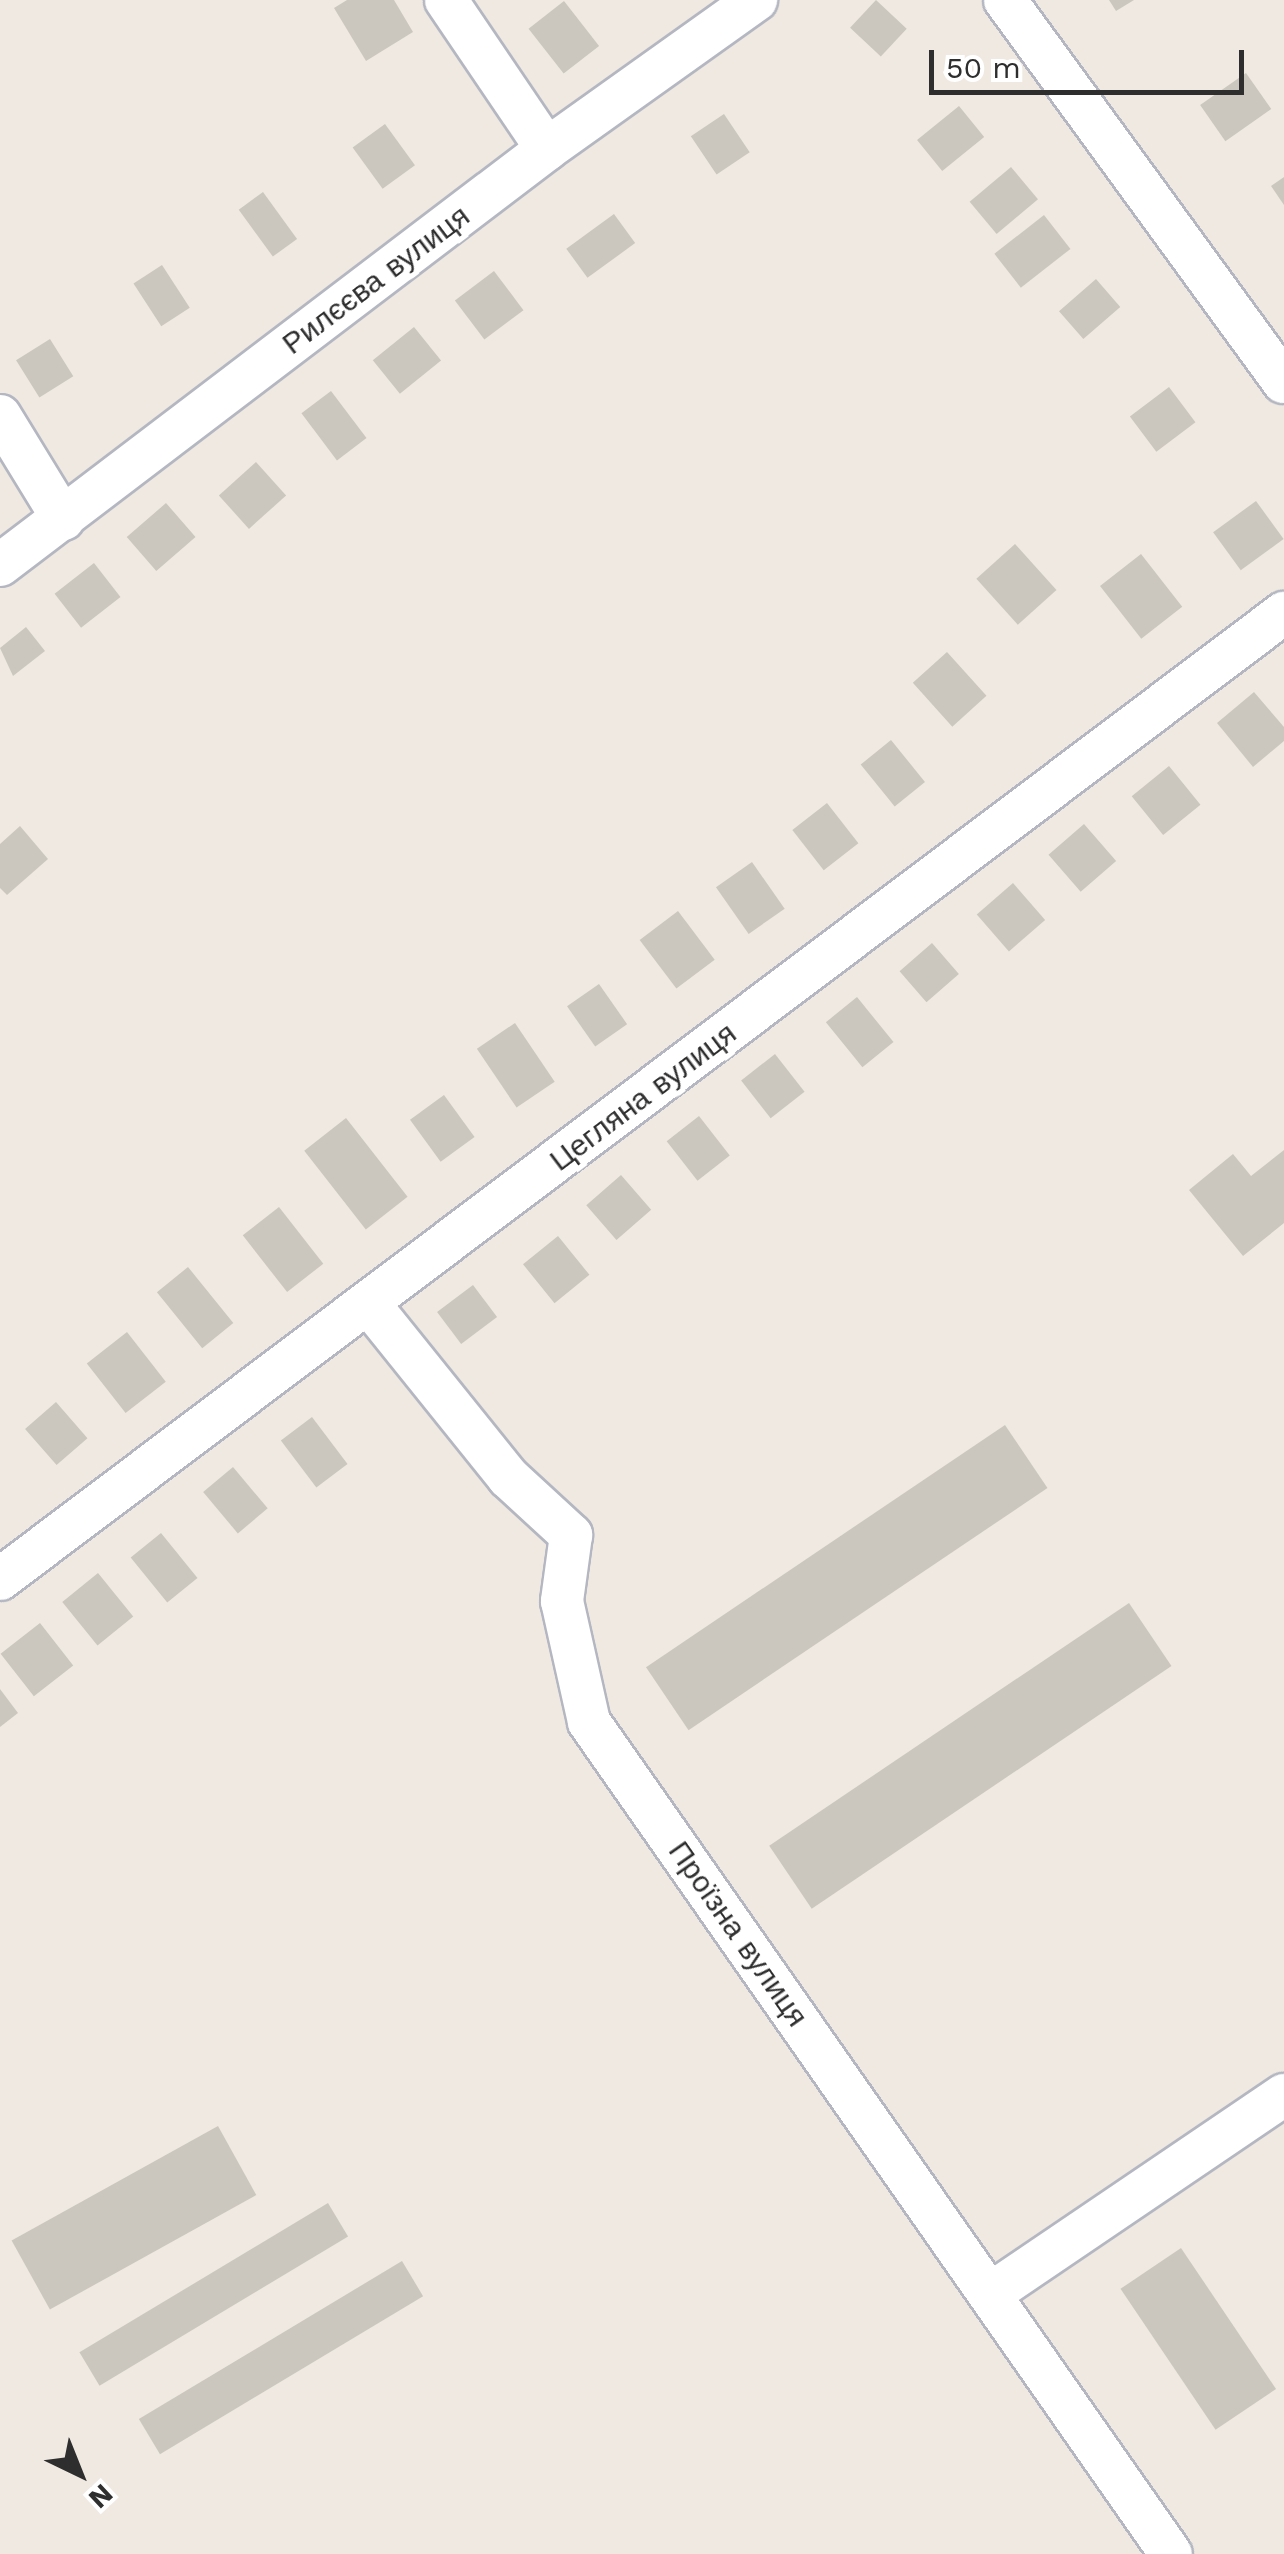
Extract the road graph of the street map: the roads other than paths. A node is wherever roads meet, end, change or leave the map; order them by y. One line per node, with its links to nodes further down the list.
1 (446, 0): 4 (street)
2 (756, 0): 4 (street, Рилєєва вулиця)
3 (1005, 0): 5 (street)
4 (547, 149): 7 (street, Рилєєва вулиця)
5 (1284, 382)
6 (0, 416): 7 (street)
7 (63, 519): 8 (street, Рилєєва вулиця)
8 (0, 565)
9 (1284, 613): 10 (street, Цегляна вулиця)
10 (369, 1304): 11 (street, Цегляна вулиця); 13 (street, Проїзна вулиця)
11 (0, 1579)
12 (1284, 2094): 13 (street)
13 (990, 2294): 14 (street, Проїзна вулиця)
14 (1171, 2554)

